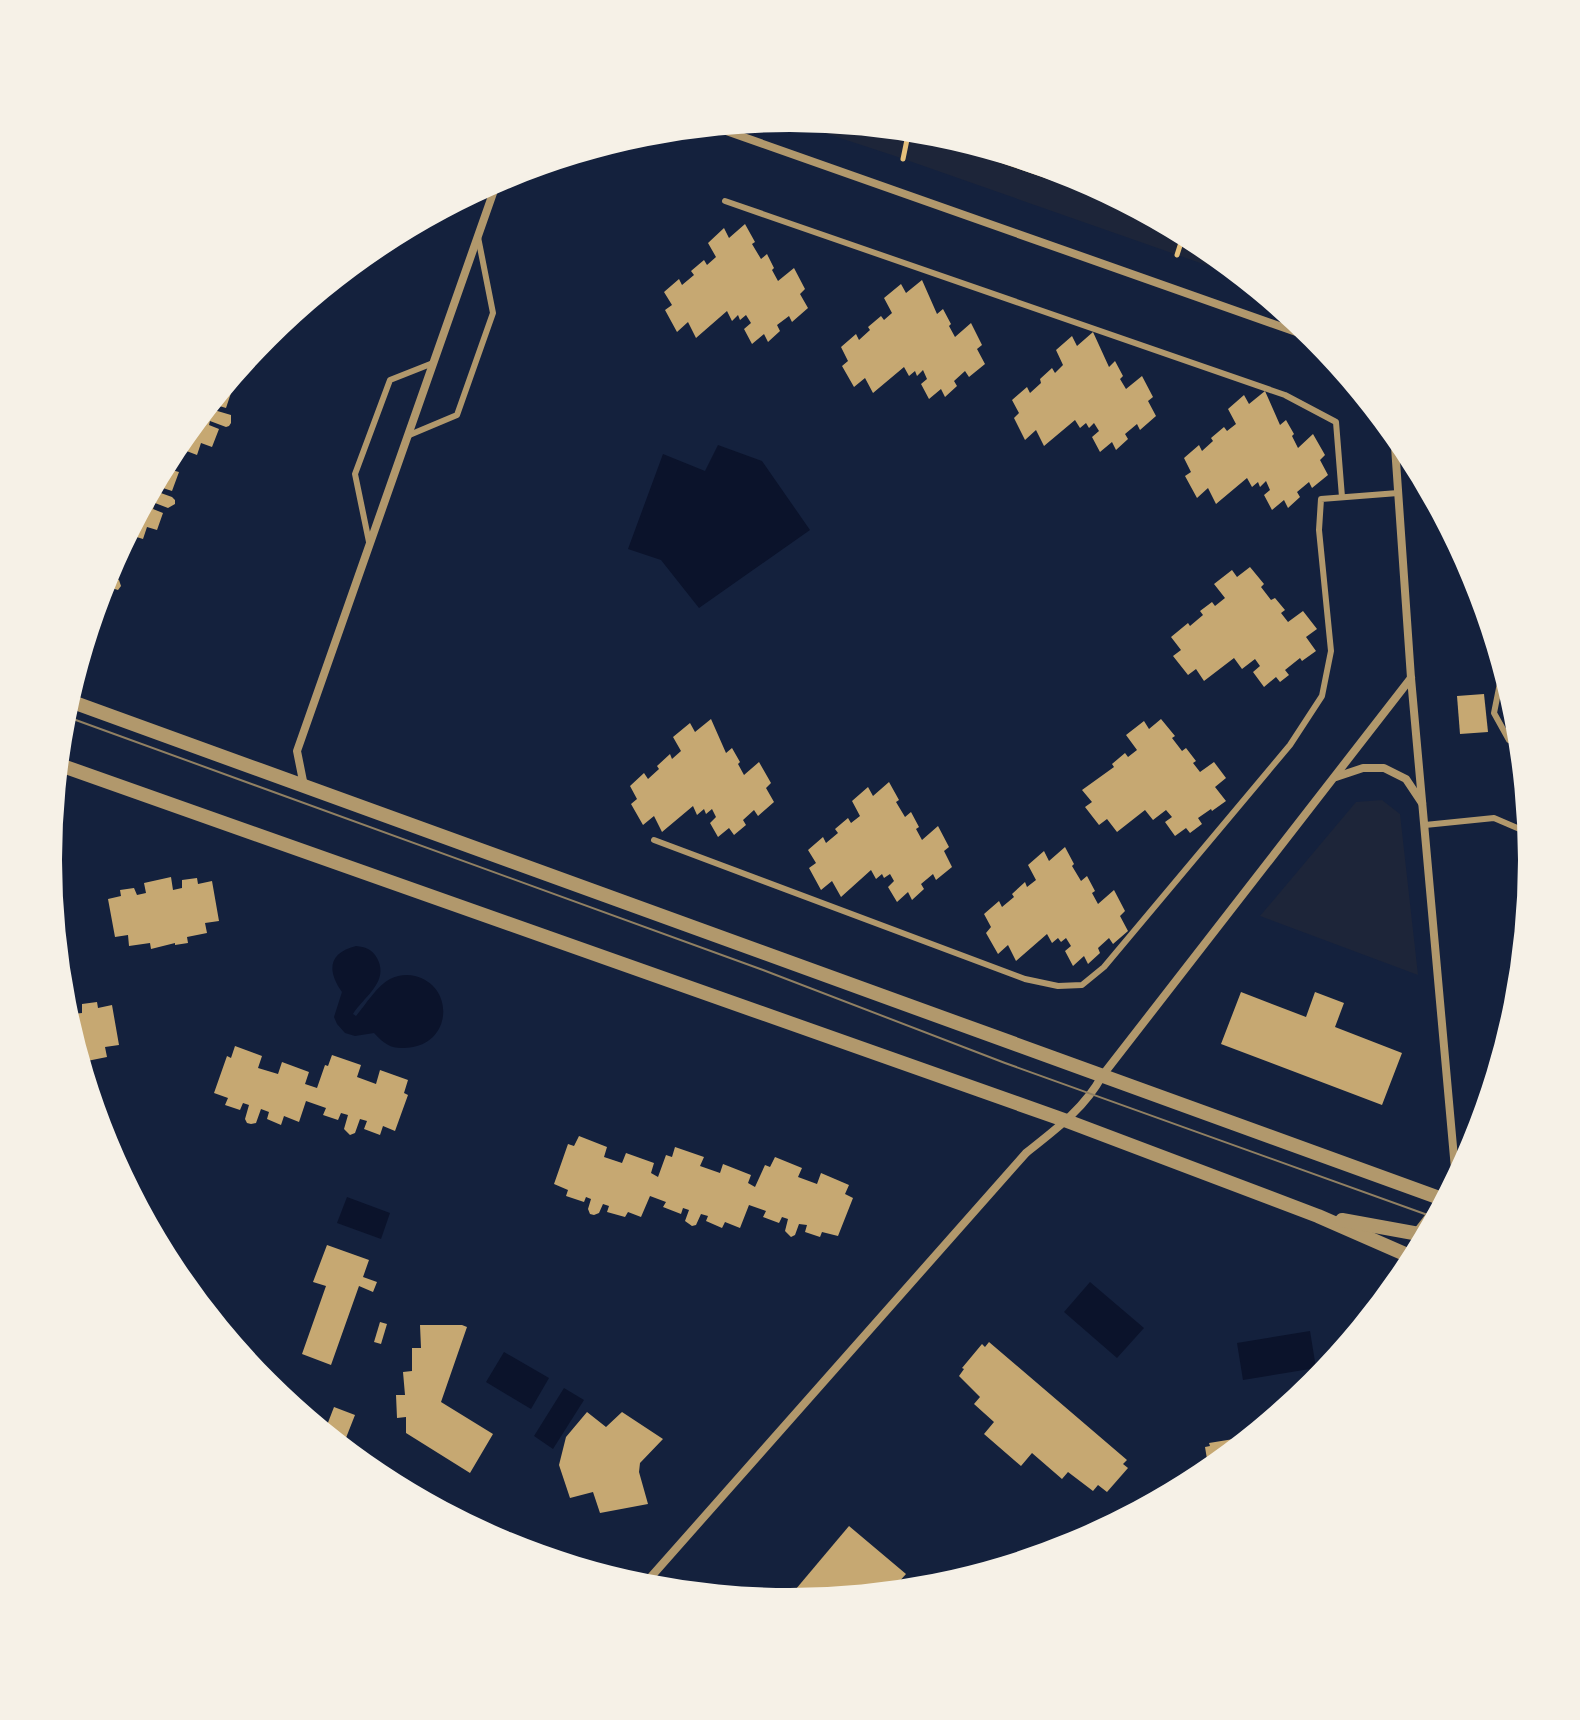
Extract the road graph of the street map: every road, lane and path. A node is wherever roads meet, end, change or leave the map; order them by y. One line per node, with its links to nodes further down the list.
1 (736, 135): 9 (street)
2 (908, 142): 3 (path)
3 (903, 159)
4 (492, 196): 6 (street)
5 (725, 201): 14 (lane)
6 (478, 235): 10 (street); 11 (lane)
7 (1180, 246): 8 (path)
8 (1177, 255)
9 (1287, 329)
10 (433, 363): 11 (street); 15 (lane)
11 (407, 436): 15 (street)
12 (1396, 457): 13 (street)
13 (1398, 493): 14 (lane); 16 (street)
14 (1342, 497): 26 (lane)
15 (369, 542): 22 (street)
16 (1411, 678): 21 (street); 23 (street)
17 (1498, 693): 19 (lane)
18 (79, 704): 22 (street)
19 (1507, 737)
20 (68, 768): 28 (street)
21 (1334, 777): 23 (street); 27 (street)
22 (304, 787): 27 (street)
23 (1423, 804): 24 (street)
24 (1425, 825): 25 (lane); 29 (street)
25 (1517, 828)
26 (654, 840)
27 (1102, 1076): 28 (street); 30 (street)
28 (1067, 1121): 31 (street); 34 (street)
29 (1454, 1158)
30 (1435, 1196)
31 (1318, 1216): 32 (street); 33 (street)
32 (1414, 1233)
33 (1402, 1253)
34 (653, 1575)

